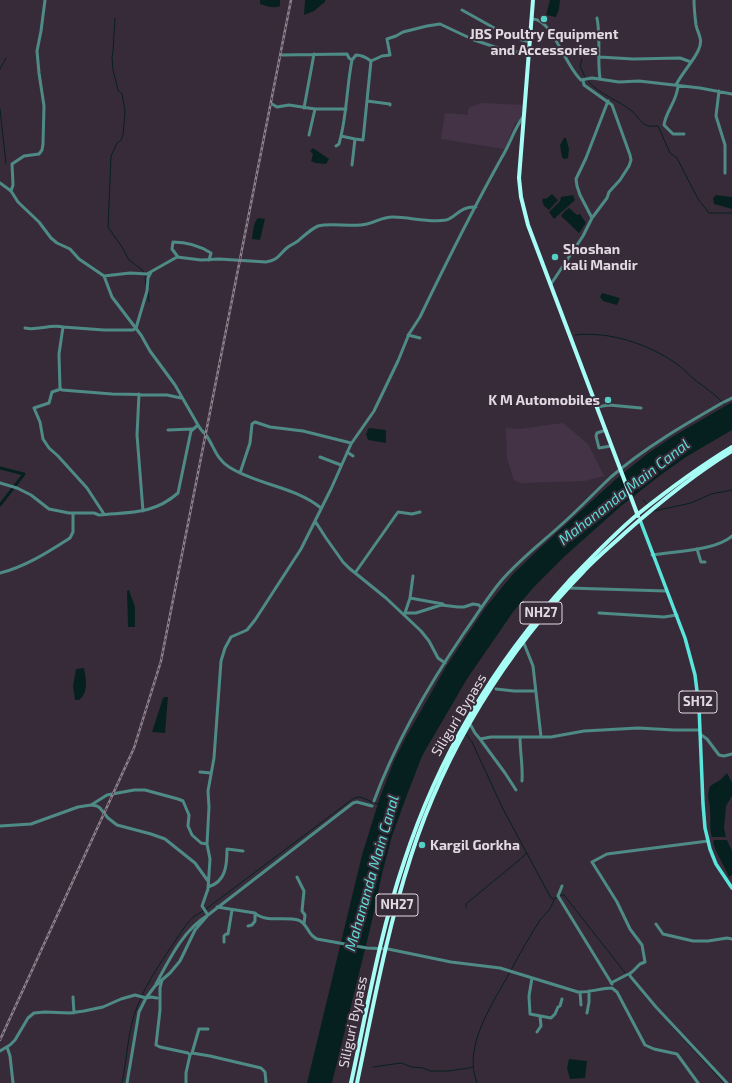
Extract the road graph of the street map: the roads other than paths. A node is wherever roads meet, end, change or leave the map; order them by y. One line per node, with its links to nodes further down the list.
1 (45, 0): 36 (street)
2 (533, 0): 6 (highway)
3 (694, 0): 14 (street)
4 (462, 10): 7 (street)
5 (597, 18): 11 (street)
6 (532, 19): 7 (highway); 16 (street)
7 (530, 42): 10 (highway)
8 (282, 54): 9 (street)
9 (314, 54): 12 (street); 24 (street)
10 (529, 54): 13 (street); 27 (highway)
11 (599, 57): 14 (street); 15 (street)
12 (352, 60): 13 (street); 25 (street)
13 (371, 61): 20 (street)
14 (690, 62): 17 (street)
15 (600, 78): 16 (street); 17 (street)
16 (583, 80): 21 (street)
17 (677, 86): 18 (street); 28 (street)
18 (719, 91): 19 (street); 34 (street)
19 (732, 94)
20 (367, 101): 23 (street); 31 (street)
21 (608, 101): 38 (street); 38 (street)
22 (272, 104): 24 (street)
23 (390, 105)
24 (304, 108): 26 (street)
25 (346, 108): 26 (street); 30 (street)
26 (315, 109): 29 (street)
27 (525, 116): 37 (street); 43 (highway)
28 (684, 134)
29 (309, 135)
30 (341, 136): 31 (street); 32 (street)
31 (355, 139): 33 (street)
32 (336, 146)
33 (352, 165)
34 (724, 173)
35 (1, 184): 36 (street)
36 (11, 191): 42 (street)
37 (476, 207): 40 (street); 47 (street)
38 (592, 218): 43 (street)
39 (178, 257): 40 (street); 40 (street); 41 (street)
40 (209, 260)
41 (152, 271): 42 (street); 46 (street)
42 (104, 276): 46 (street)
43 (550, 284): 53 (highway)
44 (63, 327): 45 (street); 46 (street); 49 (street)
45 (25, 328)
46 (136, 328): 51 (street)
47 (408, 335): 48 (street); 59 (street)
48 (420, 338)
49 (61, 389): 50 (street); 74 (street)
50 (139, 394): 51 (street); 71 (street)
51 (181, 398): 55 (street)
52 (732, 398): 67 (street)
53 (597, 407): 54 (street); 58 (highway)
54 (641, 408)
55 (198, 425): 56 (street); 68 (street)
56 (192, 429): 57 (street); 71 (street)
57 (168, 430)
58 (606, 430): 60 (highway); 60 (street)
59 (351, 443): 63 (street); 68 (street)
60 (611, 446): 67 (highway)
61 (732, 447): 75 (highway, Siliguri Bypass / NH27)
62 (732, 451): 76 (highway, NH27)
63 (347, 452): 64 (street); 66 (street)
64 (353, 456)
65 (320, 458): 66 (street)
66 (341, 465): 70 (street)
67 (620, 471): 75 (highway); 89 (street)
68 (240, 473): 70 (street)
69 (0, 483): 73 (street)
70 (321, 508): 77 (street)
71 (143, 511): 74 (street)
72 (420, 512): 83 (street)
73 (73, 513): 74 (street); 82 (street)
74 (104, 514)
75 (638, 515): 76 (highway); 98 (highway, Siliguri Bypass / NH27)
76 (640, 520): 80 (main road, SH12); 85 (highway, NH27)
77 (316, 521): 83 (street); 106 (street)
78 (732, 536): 79 (street)
79 (696, 550): 80 (street); 81 (street)
80 (652, 555): 86 (main road, SH12)
81 (705, 562)
82 (0, 573)
83 (355, 574): 90 (street)
84 (413, 576): 87 (street)
85 (568, 588): 86 (street); 94 (highway, NH27)
86 (666, 591): 93 (main road, SH12)
87 (410, 598): 88 (street); 91 (street)
88 (451, 607): 89 (street); 91 (street)
89 (481, 608): 95 (street)
90 (402, 613): 91 (street); 95 (street)
91 (406, 613)
92 (599, 613): 93 (street)
93 (676, 614): 99 (main road, SH12)
94 (524, 641): 97 (street); 98 (highway, NH27)
95 (445, 663): 109 (street)
96 (496, 689): 97 (street)
97 (536, 691): 102 (street)
98 (467, 726): 100 (highway, Siliguri Bypass / NH27); 103 (street)
99 (700, 732): 102 (street); 104 (street); 113 (main road, SH12)
100 (461, 735): 130 (highway, Siliguri Bypass / NH27); 131 (highway, NH27)
101 (520, 737): 102 (street); 103 (street); 107 (street)
102 (541, 737)
103 (480, 739): 108 (street)
104 (732, 754)
105 (200, 772): 106 (street)
106 (211, 773): 114 (street)
107 (522, 781)
108 (516, 790)
109 (374, 801)
110 (91, 805): 112 (street); 114 (street); 117 (street)
111 (372, 806): 121 (street)
112 (0, 826)
113 (708, 841): 120 (main road, SH12); 132 (street)
114 (207, 844): 117 (street)
115 (243, 850): 119 (street)
116 (297, 877): 125 (street)
117 (208, 881): 119 (street)
118 (562, 886): 135 (street)
119 (208, 887): 124 (street)
120 (732, 888)
121 (217, 907): 122 (street); 124 (street)
122 (232, 910): 123 (street); 129 (street)
123 (255, 913): 125 (street); 127 (street)
124 (207, 914): 134 (street); 136 (street)
125 (304, 924): 130 (street)
126 (656, 924): 128 (street)
127 (248, 926)
128 (732, 939)
129 (224, 942)
130 (381, 948): 131 (street); 157 (highway, Siliguri Bypass / NH27)
131 (386, 949): 133 (street); 158 (highway, NH27)
132 (629, 973): 135 (street); 160 (street)
133 (532, 978): 139 (street); 147 (street)
134 (162, 980): 136 (street); 152 (street)
135 (611, 983): 137 (street)
136 (155, 986): 141 (street)
137 (614, 989): 138 (street); 159 (street)
138 (589, 991): 139 (street); 146 (street)
139 (580, 992): 144 (street)
140 (73, 997): 145 (street)
141 (145, 998): 142 (street); 145 (street); 154 (street)
142 (157, 998)
143 (562, 999): 147 (street)
144 (581, 1005)
145 (74, 1013): 150 (street)
146 (587, 1013)
147 (540, 1016): 149 (street)
148 (208, 1029): 152 (street)
149 (536, 1032)
150 (7, 1047): 151 (street); 153 (street)
151 (0, 1051)
152 (191, 1054): 155 (street); 156 (street)
153 (13, 1083)
154 (126, 1083)
155 (186, 1083)
156 (266, 1083)
157 (351, 1083)
158 (357, 1083)
159 (698, 1083)
160 (727, 1083)

